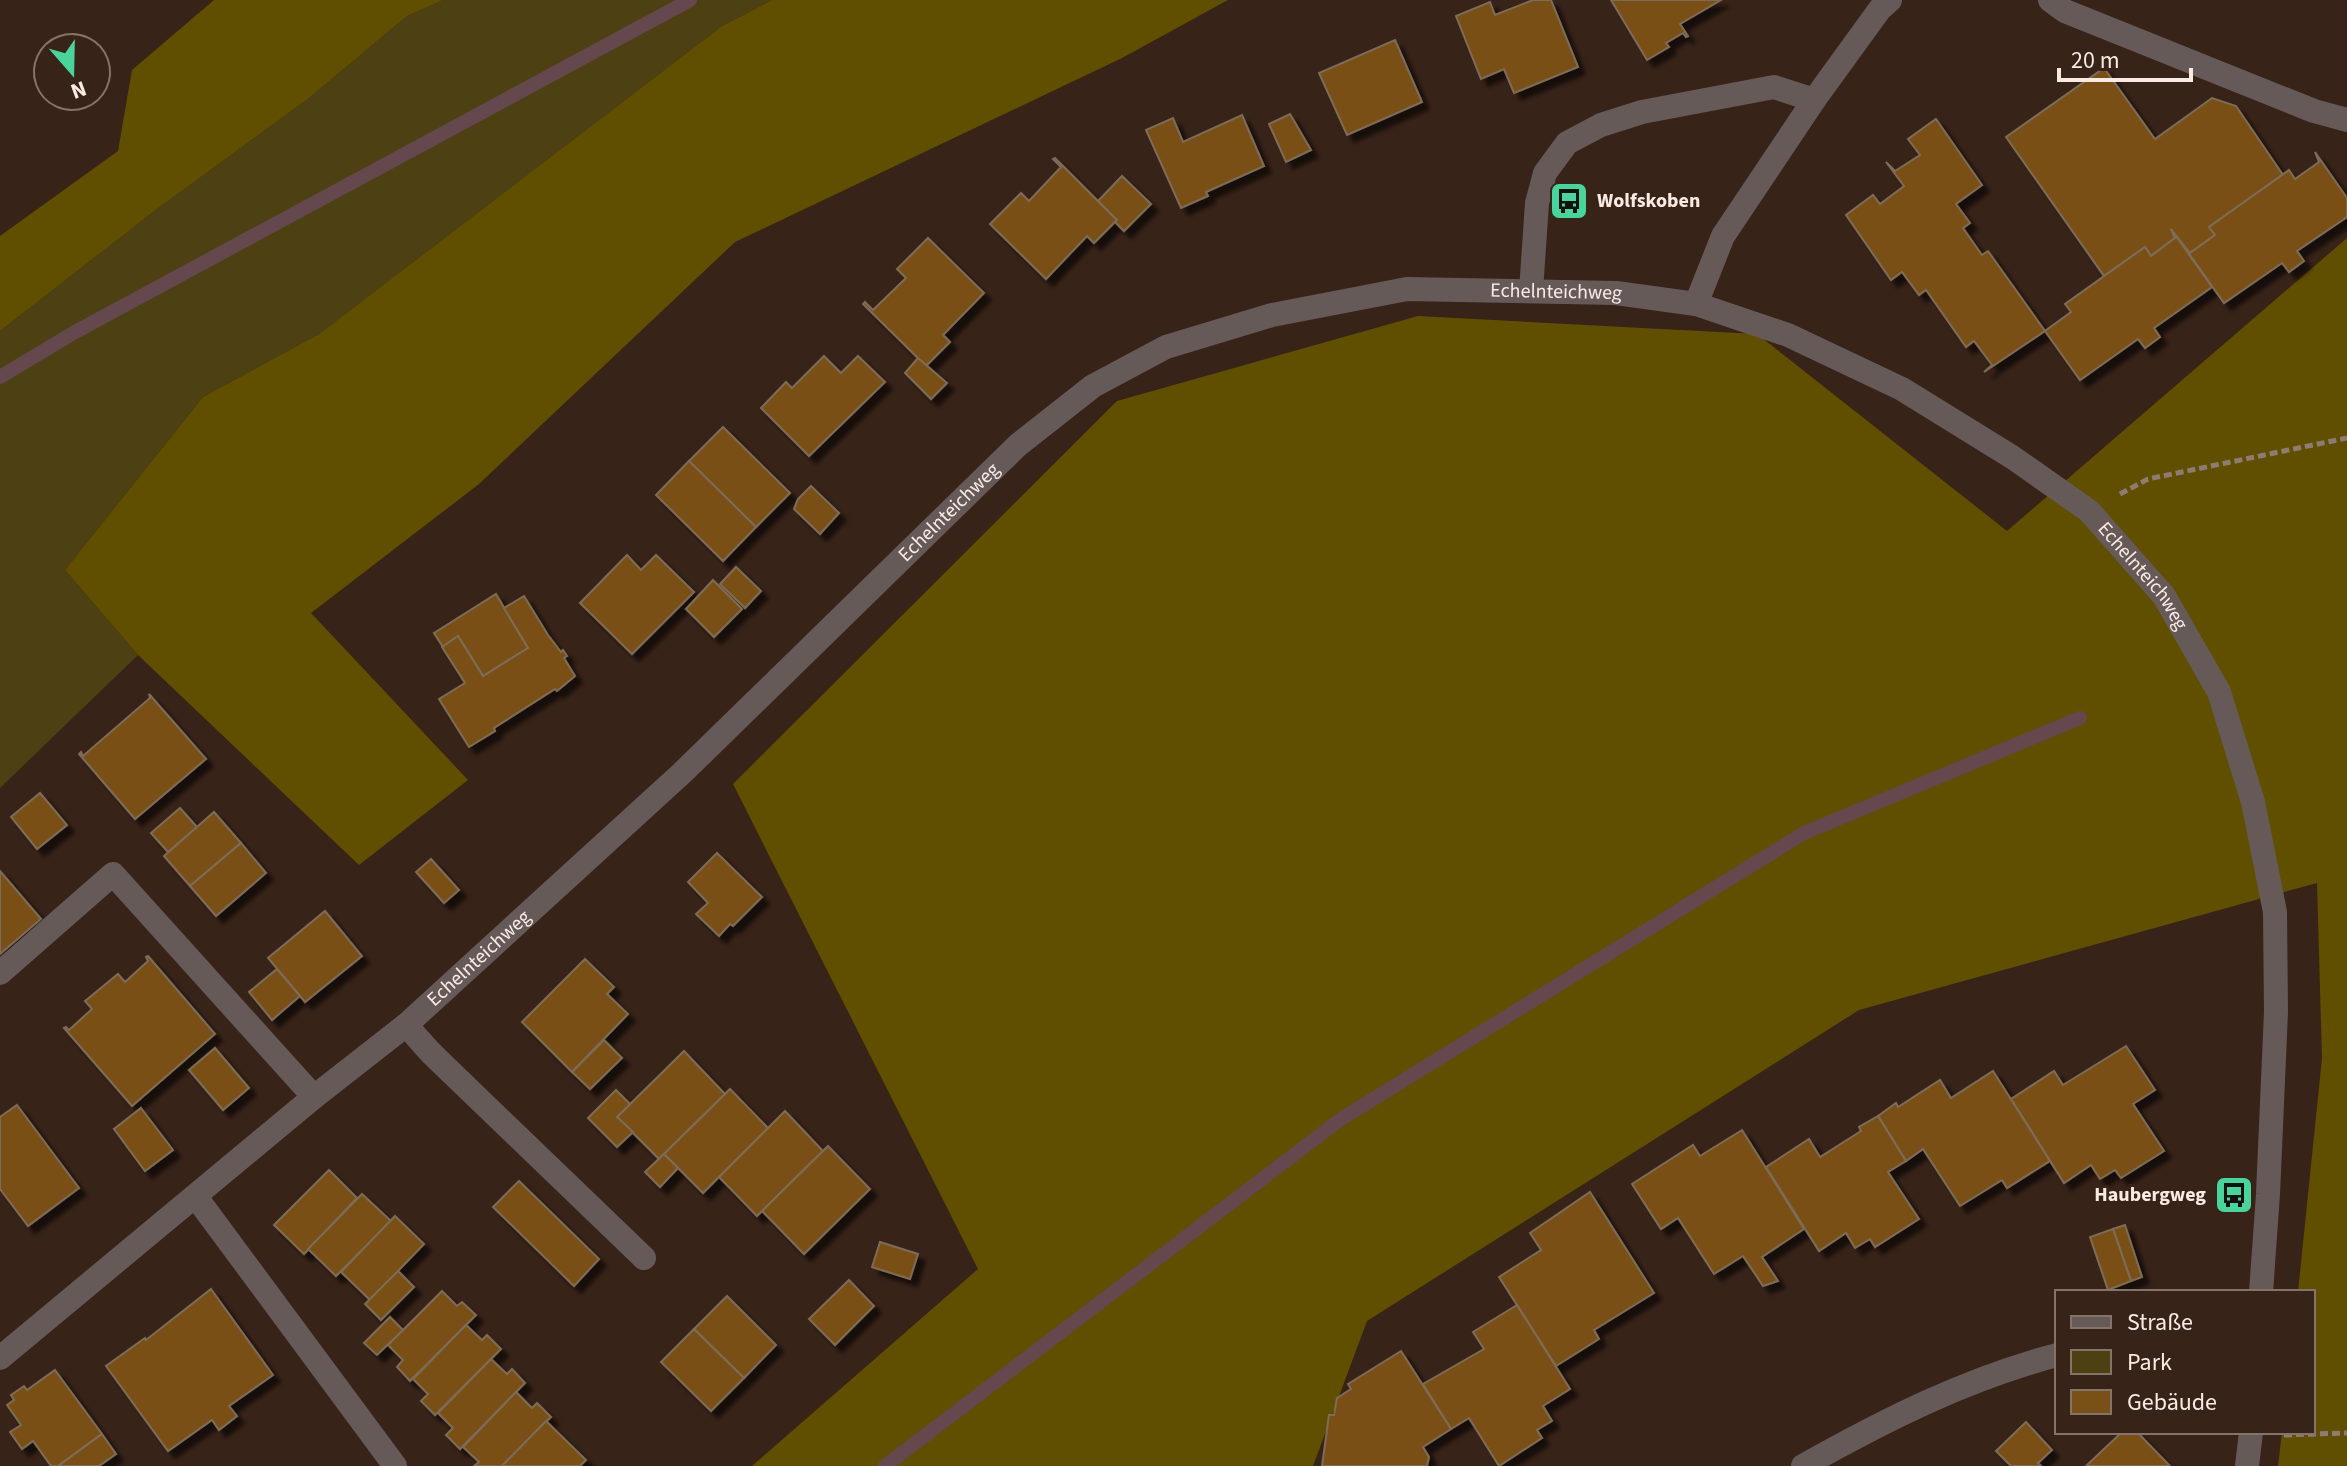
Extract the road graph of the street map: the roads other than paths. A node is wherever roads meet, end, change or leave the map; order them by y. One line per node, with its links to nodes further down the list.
1 (1890, 0): 3 (street)
2 (2050, 0): 4 (street)
3 (1814, 100): 5 (street); 6 (street)
4 (2347, 120)
5 (1531, 291): 6 (street, Echelnteichweg); 8 (street, Echelnteichweg)
6 (1696, 304): 12 (street, Echelnteichweg)
7 (0, 973): 9 (street)
8 (406, 1025): 9 (street, Echelnteichweg); 11 (street)
9 (314, 1097): 10 (street, Echelnteichweg)
10 (196, 1197): 14 (street, Echelnteichweg); 16 (street)
11 (644, 1258)
12 (2261, 1290)
13 (2055, 1356): 17 (street)
14 (0, 1358)
15 (2250, 1434): 18 (street)
16 (395, 1466)
17 (1803, 1466)
18 (2247, 1466)

